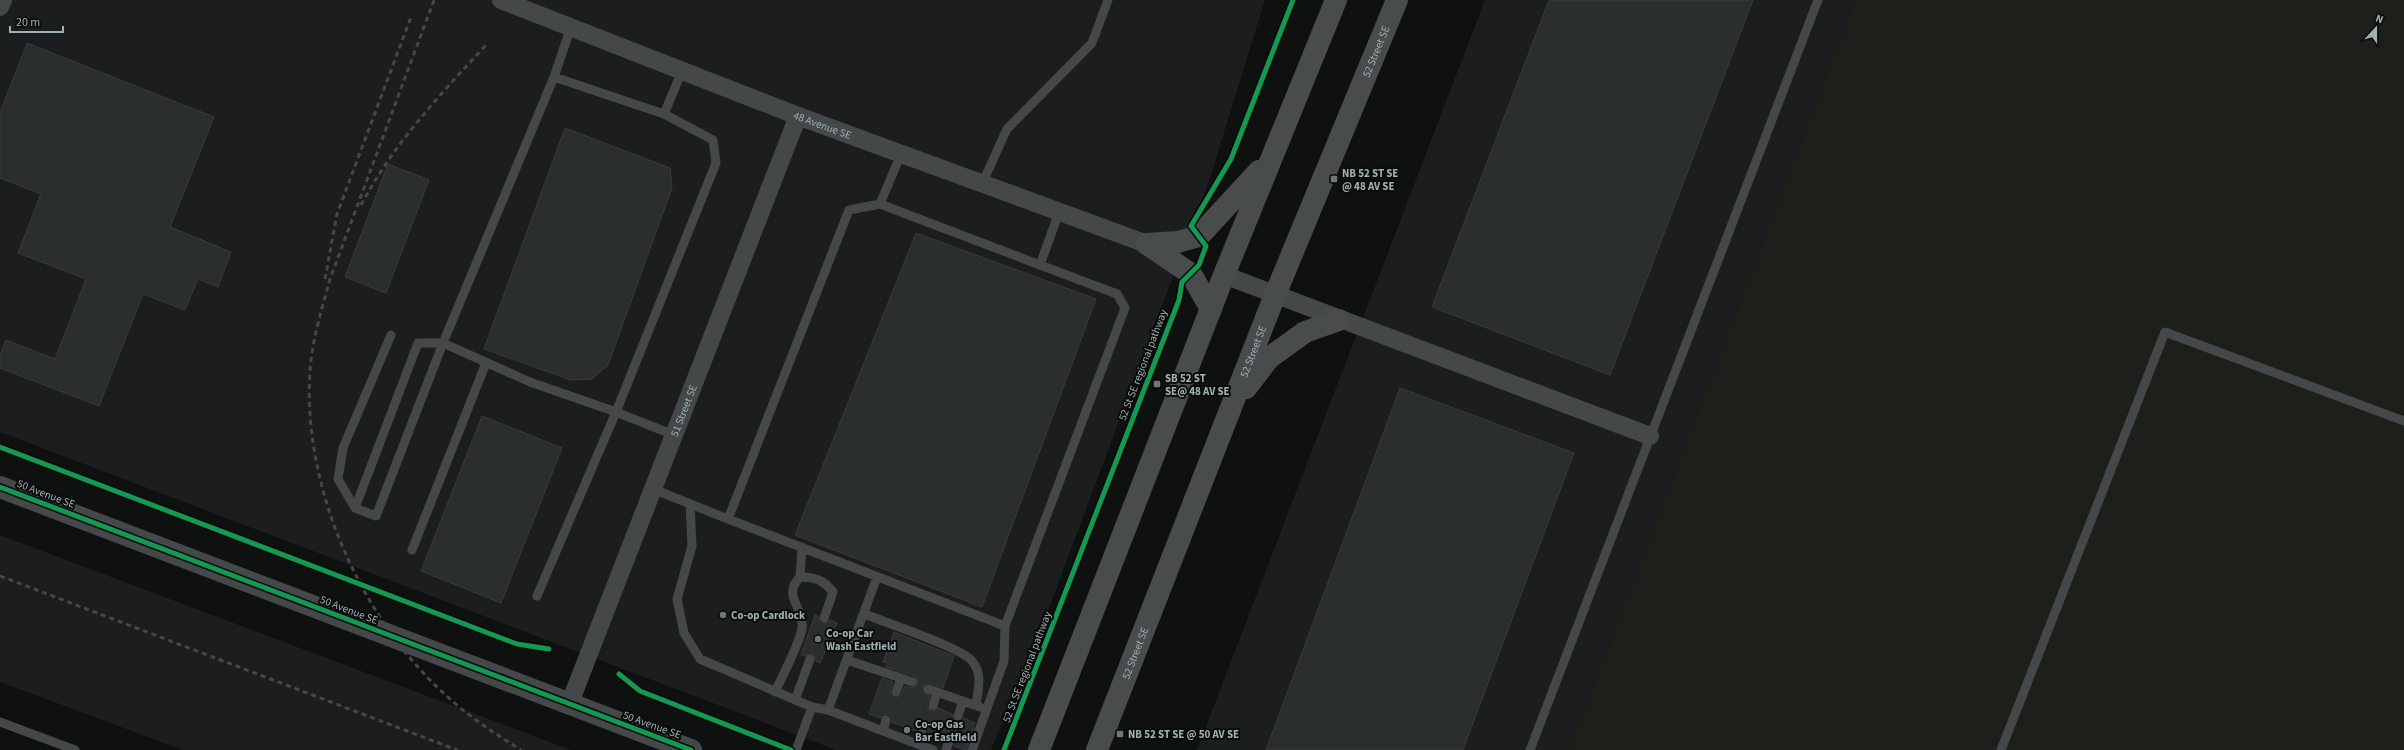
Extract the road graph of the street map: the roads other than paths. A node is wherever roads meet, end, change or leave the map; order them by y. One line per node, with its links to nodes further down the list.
1 (3, 0): 7 (street)
2 (501, 0): 8 (street, 48 Avenue SE)
3 (1108, 0): 15 (lane)
4 (1336, 0): 14 (main road)
5 (1397, 0): 21 (main road, 52 Street SE)
6 (1818, 0): 31 (lane)
7 (0, 7)
8 (571, 27): 9 (street, 48 Avenue SE); 10 (lane)
9 (682, 71): 11 (lane); 12 (street, 48 Avenue SE)
10 (554, 77): 11 (lane); 25 (lane)
11 (664, 114): 28 (lane)
12 (798, 116): 13 (street, 48 Avenue SE); 30 (street, 51 Street SE)
13 (901, 154): 15 (street, 48 Avenue SE); 16 (lane)
14 (1272, 154): 18 (main road); 20 (main road)
15 (982, 184): 17 (street, 48 Avenue SE)
16 (880, 204): 19 (lane); 36 (lane)
17 (1059, 212): 18 (street, 48 Avenue SE); 19 (lane)
18 (1147, 244): 22 (main road)
19 (1040, 264): 44 (lane)
20 (1224, 274): 21 (street); 22 (main road)
21 (1275, 295): 23 (street); 27 (main road, 52 Street SE)
22 (1211, 309): 70 (main road)
23 (1339, 320): 27 (main road); 31 (street)
24 (391, 335): 35 (lane)
25 (443, 343): 26 (lane); 35 (lane); 35 (lane)
26 (486, 363): 28 (lane); 38 (lane)
27 (1230, 410): 71 (main road, 52 Street SE)
28 (616, 412): 30 (lane); 41 (lane)
29 (2404, 421): 73 (lane)
30 (674, 436): 33 (street, 51 Street SE)
31 (1650, 436): 72 (lane)
32 (0, 487): 53 (street, 50 Avenue SE)
33 (653, 489): 34 (lane); 53 (street, 51 Street SE)
34 (690, 504): 36 (lane); 49 (lane)
35 (355, 508)
36 (728, 519): 37 (lane)
37 (802, 547): 39 (lane); 40 (lane)
38 (412, 550)
39 (800, 577): 43 (lane); 49 (lane)
40 (877, 577): 42 (lane); 44 (lane)
41 (537, 596)
42 (864, 614): 46 (lane); 55 (lane)
43 (824, 618)
44 (1005, 626): 58 (lane)
45 (810, 659): 51 (lane)
46 (847, 660): 47 (lane); 57 (lane)
47 (901, 678): 48 (lane); 50 (lane)
48 (913, 682)
49 (775, 692): 51 (lane)
50 (896, 692)
51 (795, 700): 56 (lane)
52 (963, 701): 54 (lane); 55 (lane); 59 (lane)
53 (569, 705): 66 (street, 50 Avenue SE)
54 (933, 706)
55 (976, 706): 58 (lane)
56 (812, 707): 57 (lane); 67 (lane)
57 (828, 710): 62 (lane)
58 (987, 710): 69 (lane)
59 (958, 716)
60 (886, 720): 62 (lane)
61 (0, 722): 65 (lane)
62 (883, 731): 64 (lane)
63 (922, 734): 64 (lane)
64 (919, 744): 68 (lane)
65 (75, 750)
66 (691, 750)
67 (796, 750)
68 (933, 750)
69 (972, 750)
70 (1039, 750)
71 (1097, 750)
72 (1530, 750)
73 (2001, 750)

